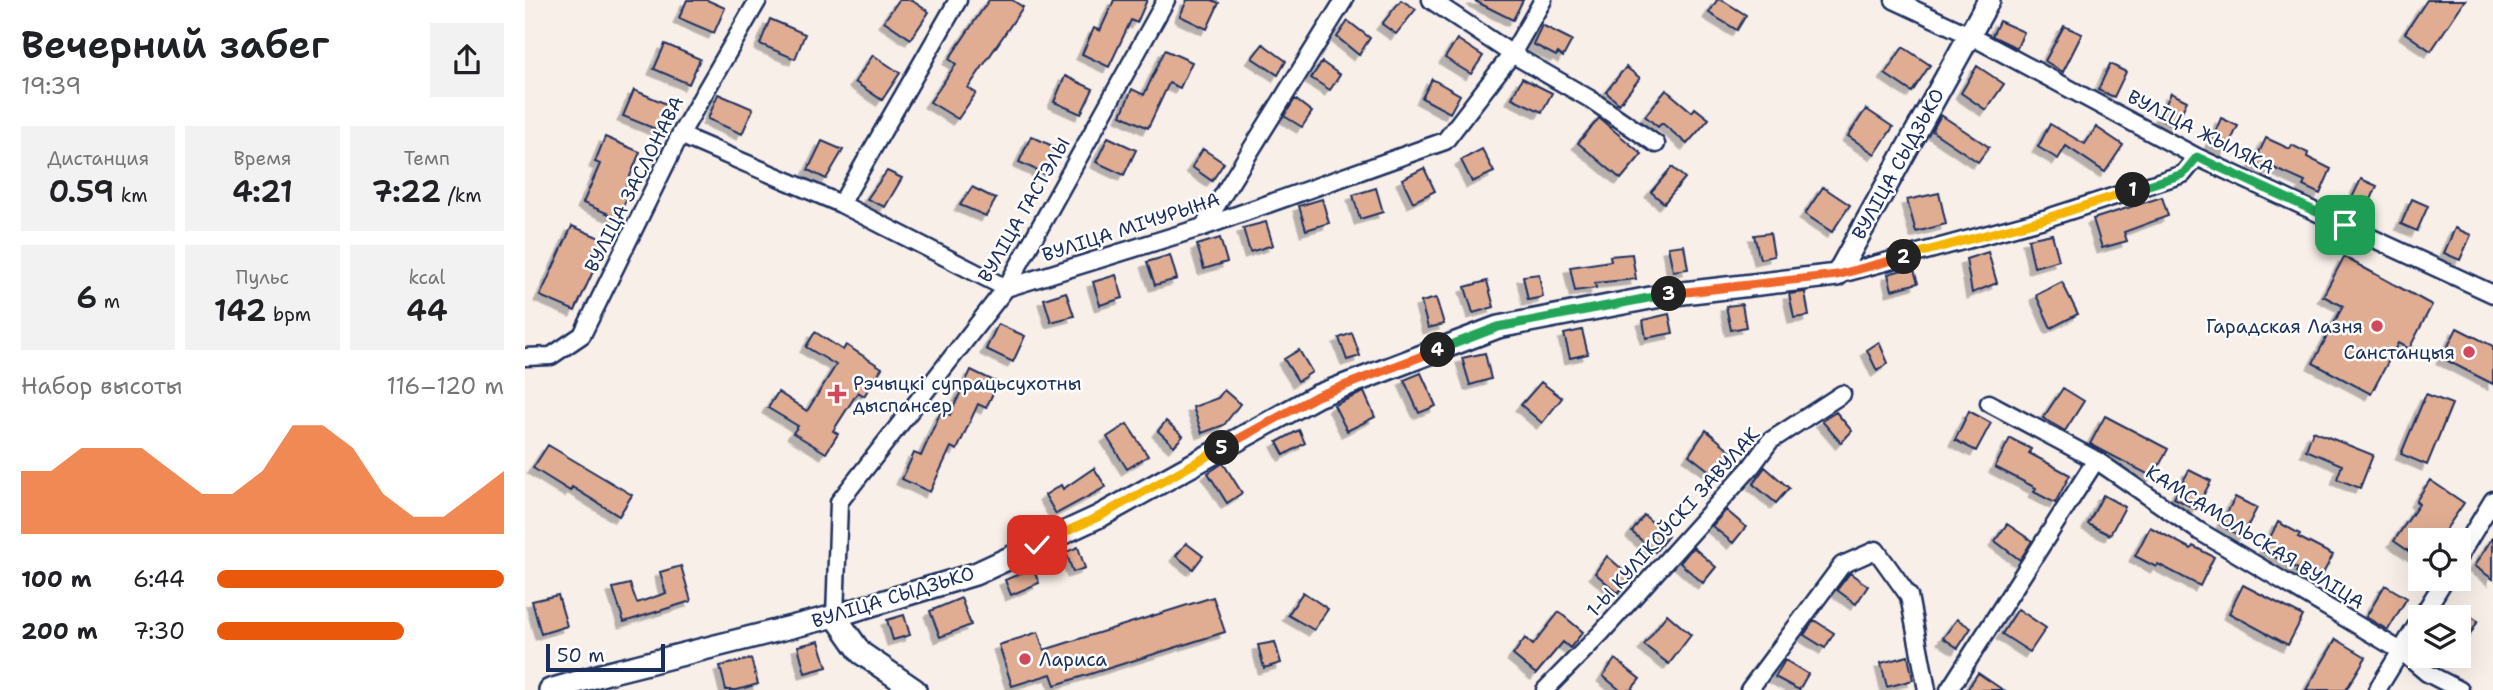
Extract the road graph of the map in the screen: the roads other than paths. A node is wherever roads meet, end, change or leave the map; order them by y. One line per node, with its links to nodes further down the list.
1 (758, 0): 11 (street, ВУЛІЦА ЗАСЛОНАВА)
2 (958, 0): 14 (street)
3 (1166, 0): 17 (street, ВУЛІЦА ГАСТЭЛЫ)
4 (1344, 0): 15 (street)
5 (1431, 0): 10 (street)
6 (1543, 0): 10 (street, ВУЛІЦА МІЧУРЫНА)
7 (1894, 0): 9 (street, ВУЛІЦА ЖЫЛЯКА)
8 (1989, 0): 9 (street, ВУЛІЦА СЫДЗЬКО)
9 (1969, 35): 13 (street, ВУЛІЦА ЖЫЛЯКА); 16 (street, ВУЛІЦА СЫДЗЬКО)
10 (1512, 54): 12 (street); 15 (street, ВУЛІЦА МІЧУРЫНА)
11 (680, 135): 14 (street); 19 (street, ВУЛІЦА ЗАСЛОНАВА)
12 (1656, 144)
13 (2197, 157): 16 (street); 18 (street, ВУЛІЦА ЖЫЛЯКА)
14 (841, 204): 17 (street)
15 (1203, 227): 17 (street, ВУЛІЦА МІЧУРЫНА)
16 (1837, 275): 25 (street, ВУЛІЦА СЫДЗЬКО)
17 (1006, 288): 25 (street, ВУЛІЦА ГАСТЭЛЫ)
18 (2493, 294)
19 (525, 357)
20 (1842, 394): 30 (street, 1-Ы КУЛІКОЎСКІ ЗАВУЛАК)
21 (1989, 403): 22 (street, КАМСАМОЛЬСКАЯ ВУЛІЦА)
22 (2096, 460): 27 (street, КАМСАМОЛЬСКАЯ ВУЛІЦА); 33 (street)
23 (2493, 500): 24 (street)
24 (2471, 536)
25 (835, 616): 28 (street, ВУЛІЦА СЫДЗЬКО); 29 (street)
26 (2408, 640): 27 (street)
27 (2401, 651): 34 (street); 35 (street, КАМСАМОЛЬСКАЯ ВУЛІЦА)
28 (550, 690)
29 (915, 690)
30 (1545, 690)
31 (1749, 690): 32 (street)
32 (1927, 690)
33 (1949, 690)
34 (2377, 690)
35 (2460, 690)

